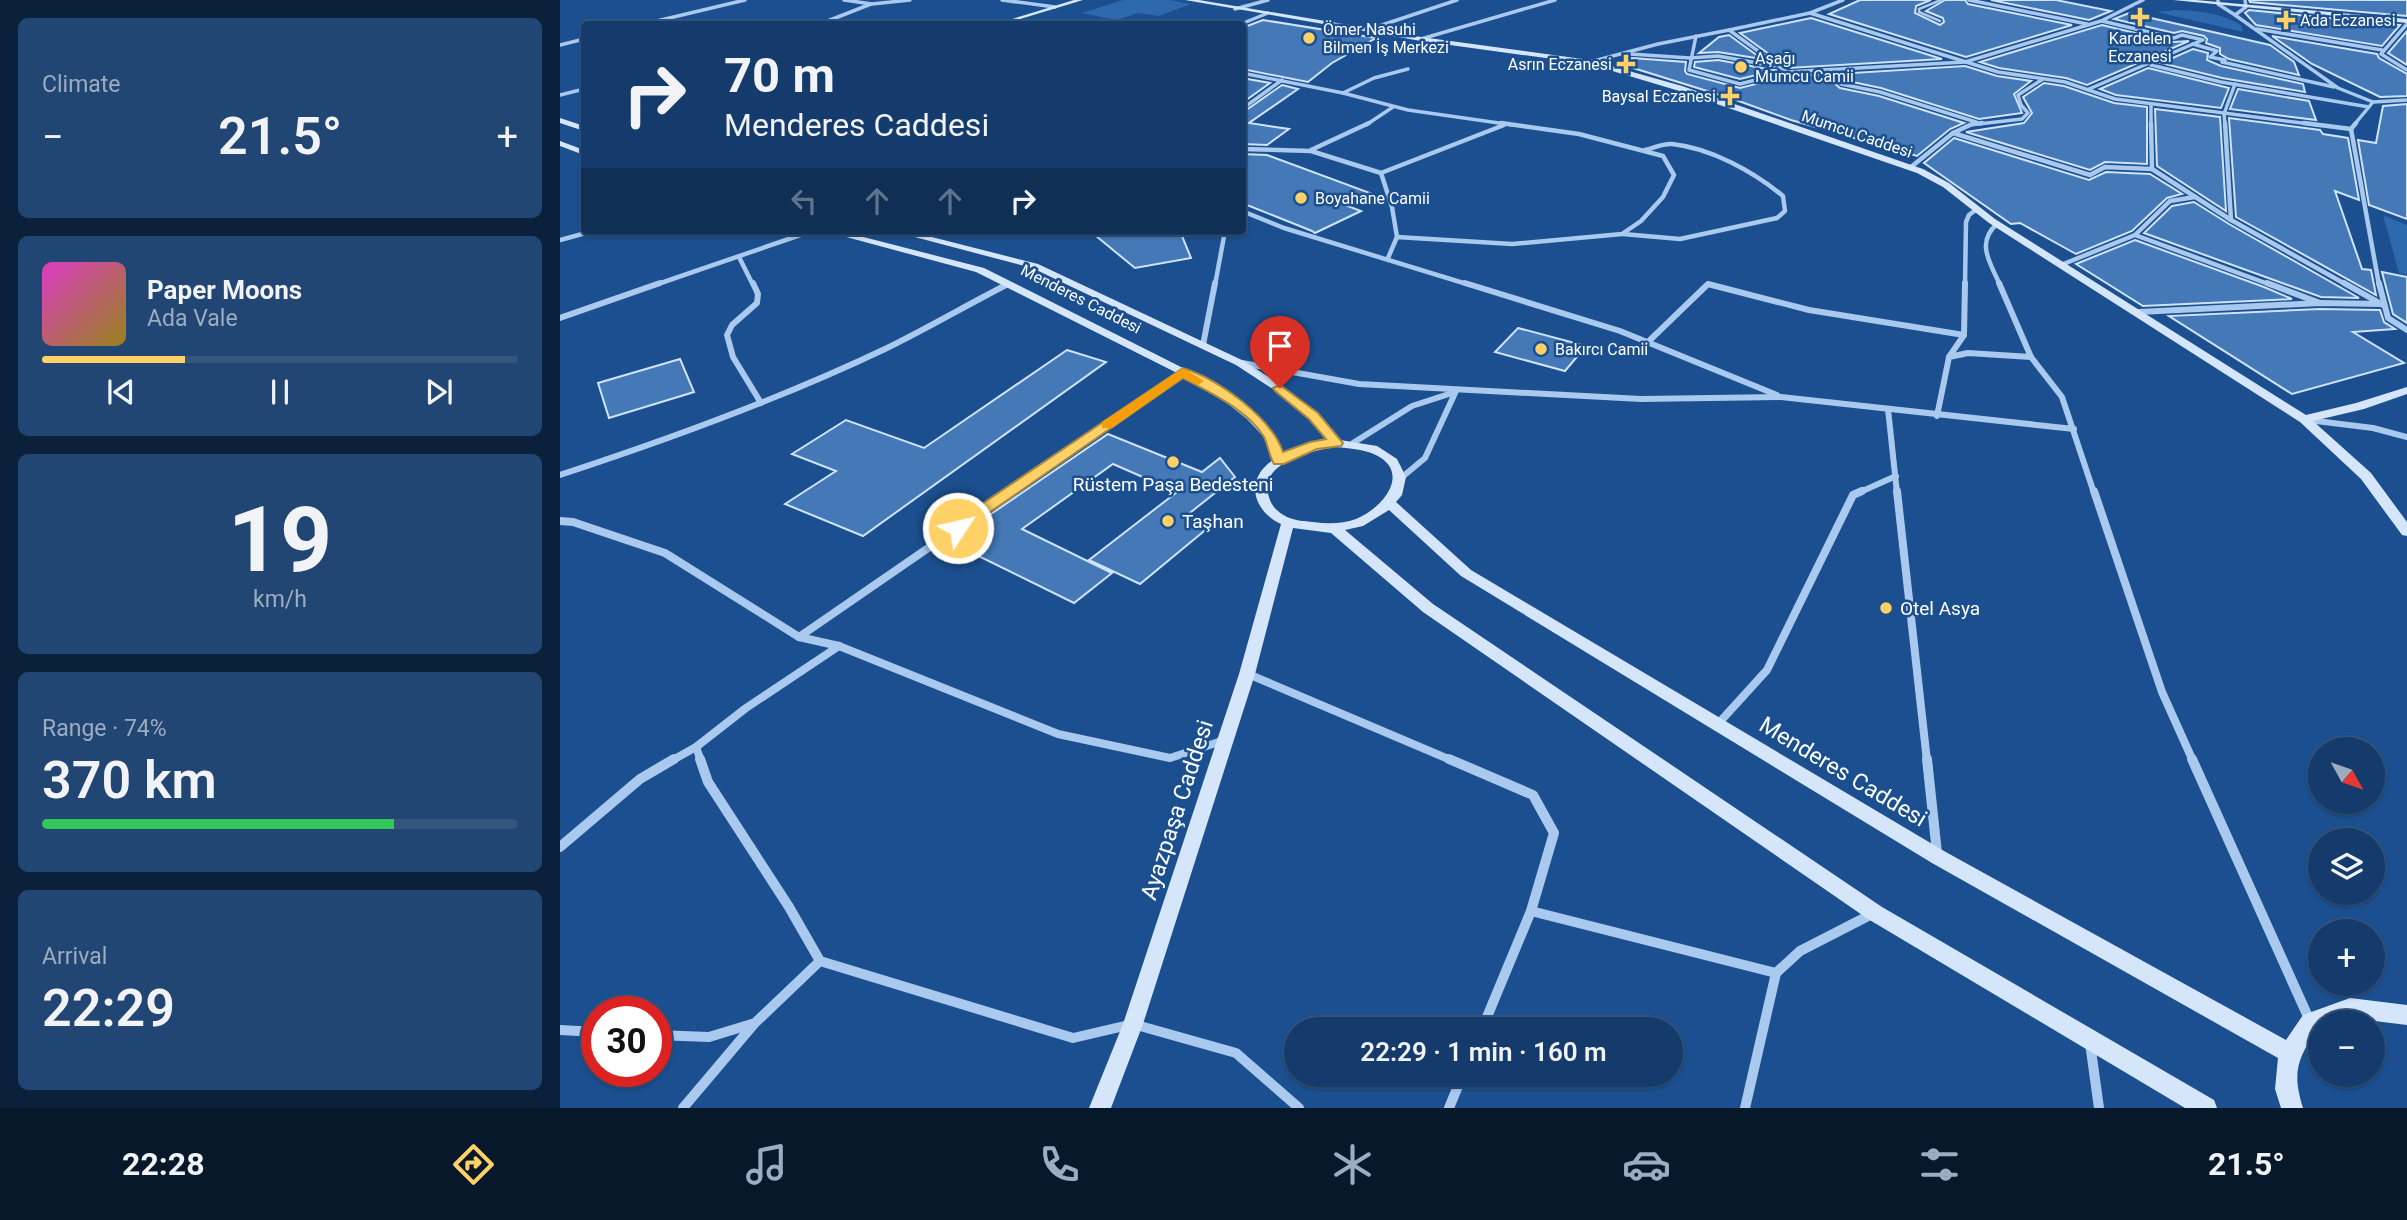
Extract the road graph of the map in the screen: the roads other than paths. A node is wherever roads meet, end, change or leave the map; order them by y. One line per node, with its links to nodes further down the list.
1 (745, 0): 24 (street)
2 (844, 0): 18 (street)
3 (910, 0): 18 (street)
4 (1002, 0): 19 (street)
5 (1080, 0): 19 (main road)
6 (1188, 0): 20 (main road, Mumcu Caddesi)
7 (1268, 0): 20 (street)
8 (1457, 0): 33 (street)
9 (1555, 0): 36 (street)
10 (1843, 0): 22 (street)
11 (1941, 0): 27 (lane)
12 (1969, 0): 31 (street)
13 (2143, 0): 28 (street)
14 (2176, 0): 16 (main road)
15 (2234, 0): 17 (main road)
16 (2218, 2): 17 (main road); 23 (street)
17 (2245, 3): 23 (street); 29 (main road)
18 (872, 4): 25 (street)
19 (1055, 8): 26 (main road)
20 (1235, 9): 21 (main road, Mumcu Caddesi)
21 (1268, 13): 30 (street); 33 (main road, Mumcu Caddesi)
22 (1811, 13): 34 (street); 44 (street)
23 (2235, 15): 32 (street)
24 (657, 21)
25 (828, 21)
26 (1010, 21)
27 (1940, 21)
28 (2101, 21): 31 (street); 38 (street)
29 (2407, 21): 40 (street)
30 (1246, 22)
31 (2088, 24): 44 (street)
32 (2253, 29): 40 (street); 55 (street)
33 (1367, 30): 36 (main road, Mumcu Caddesi)
34 (1729, 30): 35 (street); 46 (street)
35 (1696, 36): 41 (street); 42 (street)
36 (1421, 39): 43 (main road, Mumcu Caddesi)
37 (581, 40): 39 (street)
38 (2193, 44): 45 (street); 55 (street)
39 (560, 45)
40 (2382, 50): 48 (street)
41 (1622, 54): 42 (street); 43 (street)
42 (1690, 58): 46 (street); 50 (street)
43 (1590, 62): 80 (main road, Mumcu Caddesi)
44 (1965, 62): 49 (street); 52 (street)
45 (2151, 65): 54 (street); 56 (street)
46 (1778, 67): 50 (street)
47 (1408, 69): 58 (street)
48 (2407, 69)
49 (1826, 70): 50 (street); 69 (street)
50 (1787, 72)
51 (1246, 74): 53 (street)
52 (2043, 79): 56 (street); 69 (street)
53 (1282, 80): 58 (street); 63 (street)
54 (2235, 84): 65 (street); 66 (street)
55 (2338, 88): 61 (street)
56 (2089, 89): 62 (street)
57 (581, 90): 59 (street)
58 (1343, 93): 64 (street)
59 (560, 95)
60 (2407, 100): 61 (street)
61 (2373, 103): 65 (street)
62 (2151, 104): 66 (street); 81 (street)
63 (1246, 106)
64 (1393, 107): 68 (street); 78 (street)
65 (2369, 107): 71 (street)
66 (2224, 114): 71 (street); 86 (street)
67 (560, 120): 70 (main road)
68 (1506, 124): 75 (street); 82 (street)
69 (1980, 124): 72 (street)
70 (581, 128)
71 (2351, 129): 102 (street)
72 (1953, 133): 80 (street); 81 (street)
73 (560, 143): 76 (main road)
74 (1246, 149): 78 (street)
75 (1644, 150): 89 (street); 89 (street)
76 (581, 151)
77 (581, 151): 79 (main road)
78 (1311, 151): 82 (street)
79 (560, 156)
80 (1911, 167): 84 (main road, Mumcu Caddesi)
81 (2152, 169): 83 (street)
82 (1381, 173): 95 (street)
83 (2196, 197): 86 (street); 94 (street)
84 (1977, 209): 87 (main road, Mumcu Caddesi); 106 (street)
85 (1246, 213): 98 (street)
86 (2231, 220): 102 (street)
87 (1997, 224): 99 (main road, Mumcu Caddesi); 110 (street)
88 (581, 234): 96 (street)
89 (1622, 234): 95 (street)
90 (801, 235): 97 (street)
91 (844, 235): 100 (main road, Menderes Caddesi)
92 (913, 235): 108 (main road, Menderes Caddesi)
93 (1225, 235): 108 (street)
94 (2135, 235): 99 (street); 101 (street)
95 (1397, 237): 98 (street)
96 (560, 240)
97 (738, 257): 104 (street); 116 (street)
98 (1388, 258): 107 (street)
99 (2062, 265): 103 (main road, Mumcu Caddesi)
100 (1008, 284): 112 (main road, Menderes Caddesi); 116 (street)
101 (2320, 303): 102 (street); 103 (street)
102 (2383, 304): 105 (street)
103 (2139, 312): 119 (main road, Mumcu Caddesi)
104 (560, 318)
105 (2407, 330)
106 (1964, 335): 107 (street); 109 (street)
107 (1649, 341): 115 (street)
108 (1203, 345): 111 (main road, Menderes Caddesi)
109 (1949, 357): 110 (street); 118 (street)
110 (2031, 357): 120 (street)
111 (1240, 363): 114 (street); 122 (main road, Menderes Caddesi)
112 (1183, 372): 124 (main road, Menderes Caddesi); 134 (street)
113 (2407, 390): 119 (main road)
114 (1455, 391): 115 (street); 123 (street); 127 (street)
115 (1781, 397): 117 (street)
116 (761, 403): 125 (street)
117 (1888, 409): 118 (street); 126 (street)
118 (1937, 416): 120 (street)
119 (2304, 419): 121 (street); 131 (main road, Mumcu Caddesi)
120 (2074, 429): 149 (street)
121 (2407, 438)
122 (1336, 443): 123 (main road); 124 (main road)
123 (1353, 443): 127 (main road)
124 (1279, 460): 130 (main road)
125 (560, 475)
126 (1896, 476): 137 (street); 141 (street)
127 (1401, 478): 128 (main road)
128 (1391, 505): 132 (main road); 137 (main road, Menderes Caddesi)
129 (560, 521): 134 (street)
130 (1288, 523): 132 (main road); 136 (main road, Ayazpaşa Caddesi)
131 (2404, 525): 133 (main road, Mumcu Caddesi)
132 (1335, 529): 143 (main road)
133 (2407, 533)
134 (799, 637): 135 (street)
135 (839, 646): 138 (street); 139 (street)
136 (1247, 674): 138 (main road, Ayazpaşa Caddesi); 142 (street)
137 (1717, 725): 141 (main road, Menderes Caddesi)
138 (1226, 740): 153 (main road, Ayazpaşa Caddesi)
139 (696, 747): 140 (street); 144 (street)
140 (560, 847)
141 (1938, 858): 159 (main road, Menderes Caddesi)
142 (1531, 911): 145 (street); 151 (street)
143 (1875, 913): 145 (street); 158 (main road)
144 (820, 961): 152 (street); 153 (street)
145 (1776, 973): 165 (street)
146 (2344, 1010): 147 (main road)
147 (2366, 1010)
148 (2385, 1012): 150 (main road)
149 (2308, 1015)
150 (2407, 1015)
151 (1487, 1017)
152 (755, 1023): 157 (street); 161 (street)
153 (1133, 1024): 162 (main road, Ayazpaşa Caddesi); 163 (street)
154 (2308, 1026): 159 (main road)
155 (560, 1030): 156 (street)
156 (581, 1031)
157 (672, 1036)
158 (2089, 1039): 166 (street); 167 (main road)
159 (2289, 1053): 168 (main road)
160 (1458, 1087): 164 (street)
161 (683, 1108)
162 (1100, 1108)
163 (1299, 1108)
164 (1449, 1108)
165 (1745, 1108)
166 (2099, 1108)
167 (2206, 1108)
168 (2292, 1108)

